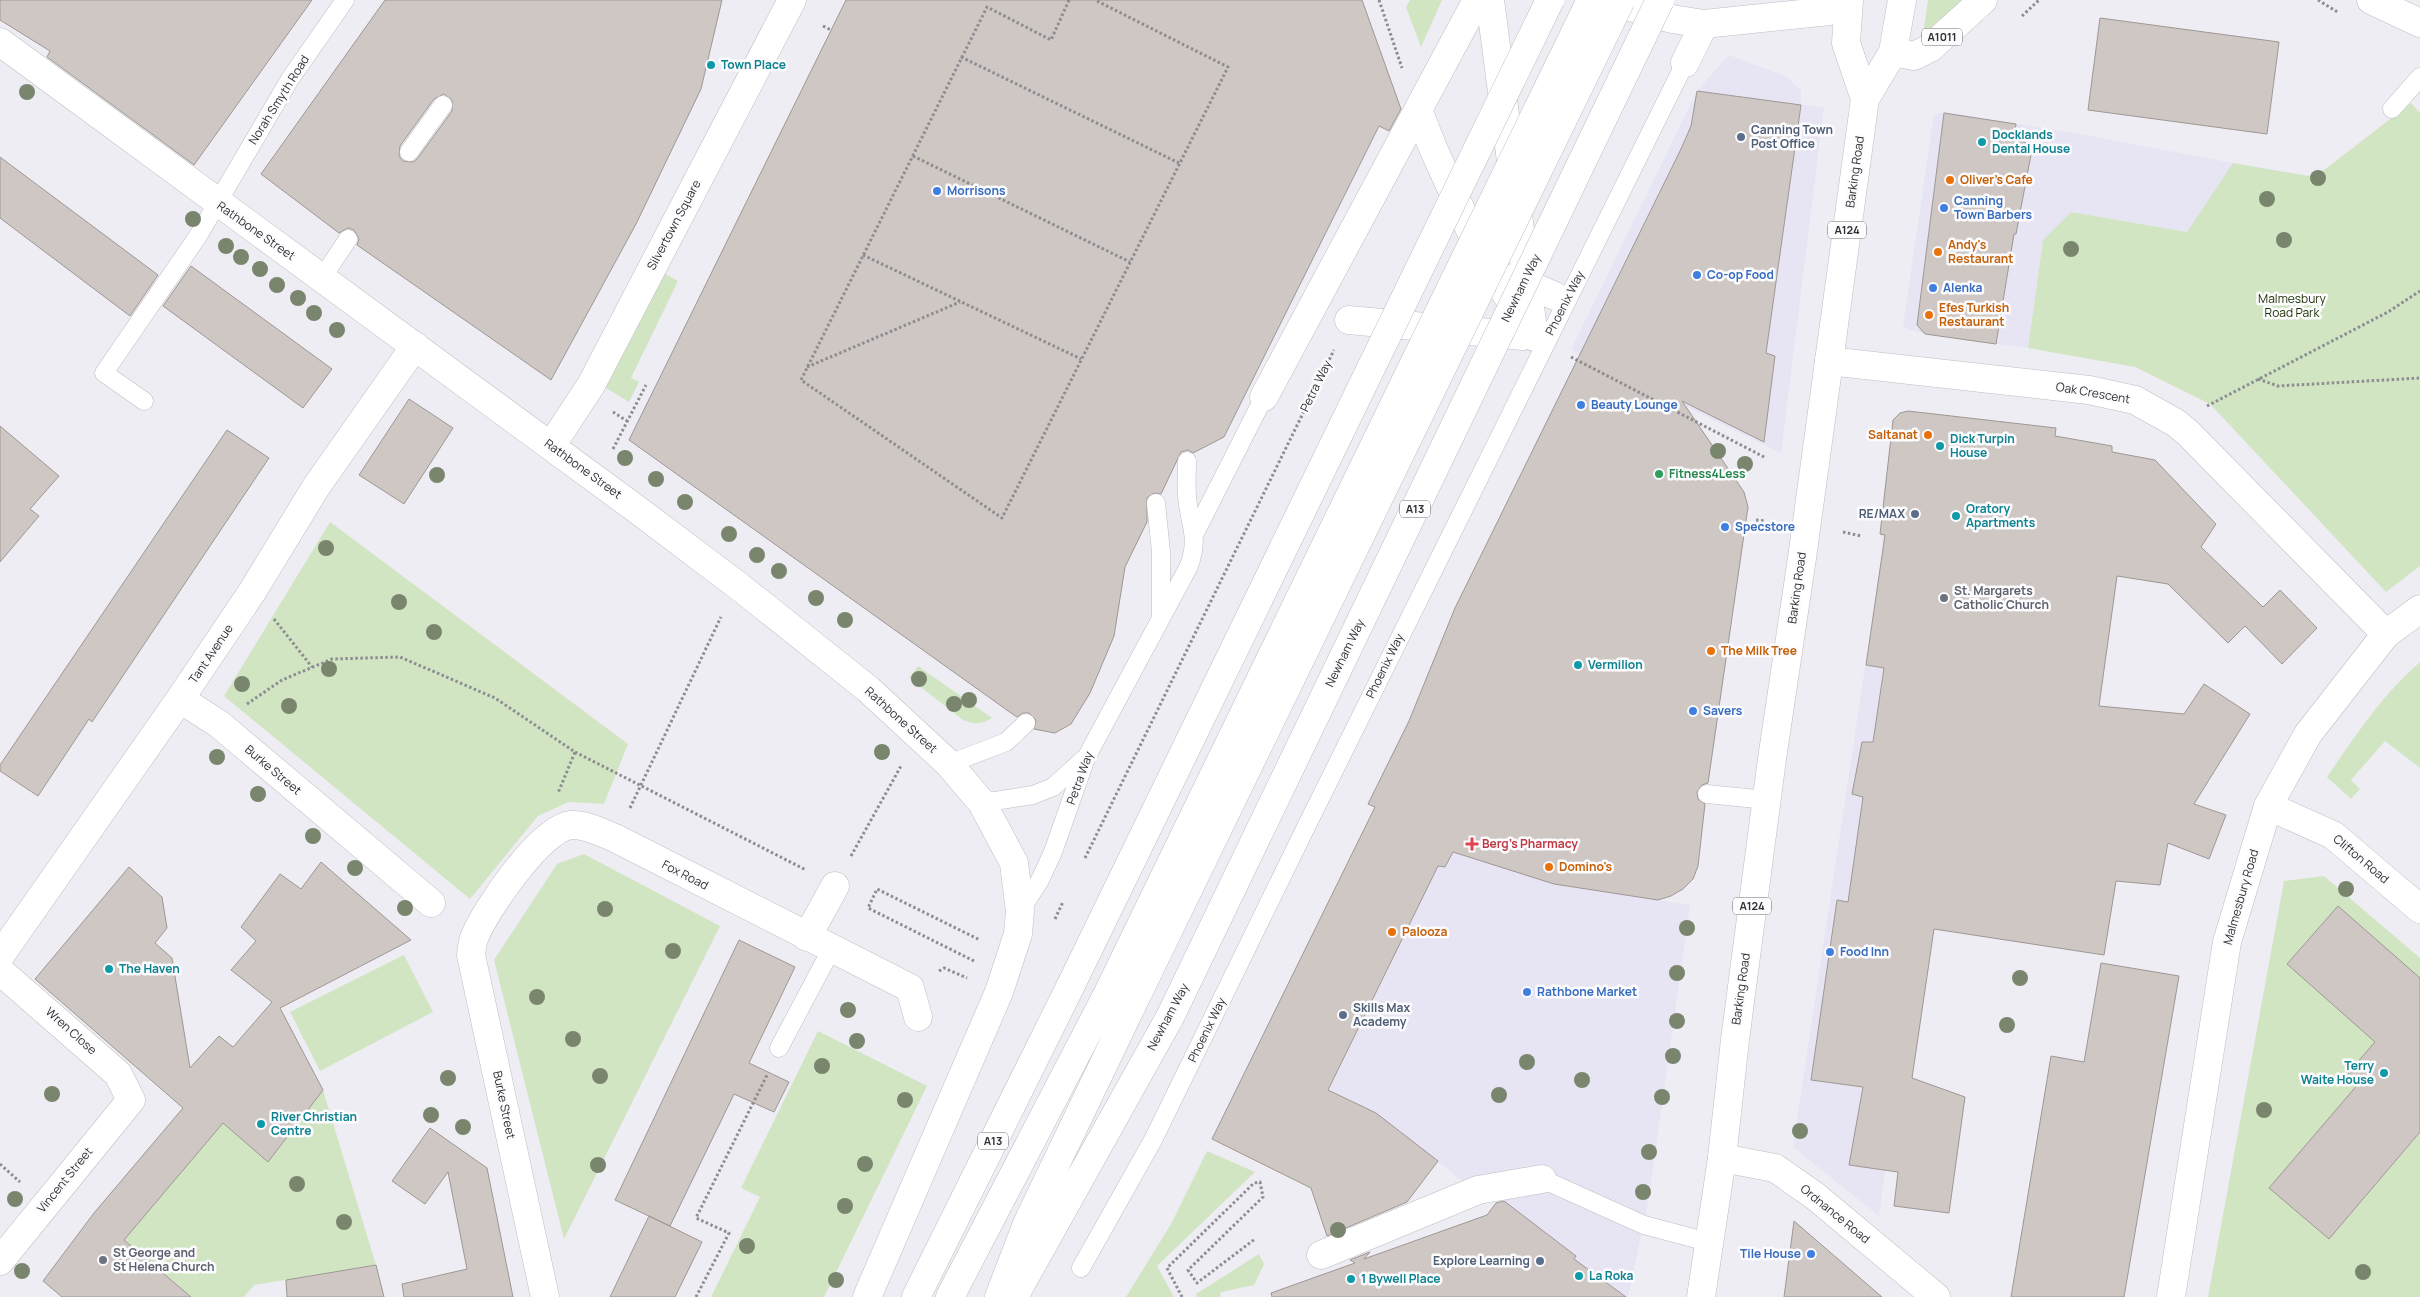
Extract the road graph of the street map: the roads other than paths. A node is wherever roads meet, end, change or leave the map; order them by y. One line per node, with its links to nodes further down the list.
1 (345, 0): 25 (lane, Norah Smyth Road)
2 (792, 0): 37 (main road, Silvertown Square)
3 (1477, 0): 23 (main road)
4 (1490, 0): 29 (main road)
5 (1550, 0): 73 (main road, A13, bridge)
6 (1591, 0): 61 (main road, A13, bridge)
7 (1606, 0): 14 (main road)
8 (1621, 0): 61 (main road, A13, bridge)
9 (1660, 0): 76 (main road, Newham Way / A13, bridge)
10 (1902, 0): 17 (main road, A124)
11 (1983, 0): 17 (main road, A1011)
12 (2372, 0): 15 (main road)
13 (1843, 8): 14 (main road); 20 (main road, Barking Road / A124)
14 (1700, 12): 18 (main road)
15 (2420, 24)
16 (0, 42): 25 (main road, Rathbone Street)
17 (1893, 52): 20 (main road, A124)
18 (1686, 62): 30 (lane, Phoenix Way)
19 (2420, 77): 22 (lane)
20 (1865, 99): 34 (main road, Barking Road / A124)
21 (443, 105): 24 (lane)
22 (2392, 109)
23 (1418, 110): 27 (main road); 35 (main road)
24 (409, 152)
25 (217, 203): 28 (main road, Rathbone Street); 36 (lane, Norah Smyth Road)
26 (348, 239): 28 (lane)
27 (1486, 265): 29 (main road); 32 (main road)
28 (322, 278): 33 (main road, Rathbone Street)
29 (1527, 284): 30 (main road); 32 (main road)
30 (1560, 298): 70 (lane, Phoenix Way)
31 (1348, 320): 32 (main road)
32 (1534, 337)
33 (415, 346): 37 (main road, Rathbone Street); 44 (main road, Tant Avenue)
34 (1829, 361): 43 (main road, Oak Crescent); 49 (main road, Barking Road / A124)
35 (1264, 397): 40 (lane)
36 (144, 401)
37 (551, 446): 47 (main road, Rathbone Street)
38 (1187, 460): 40 (lane)
39 (1156, 504): 42 (lane)
40 (1194, 535): 42 (lane, Petra Way)
41 (2420, 609): 43 (main road, Malmesbury Road)
42 (1161, 622): 46 (lane, Petra Way)
43 (2386, 634): 51 (main road, Malmesbury Road)
44 (180, 699): 53 (main road, Burke Street); 59 (main road, Tant Avenue)
45 (1026, 723): 47 (lane)
46 (1086, 758): 50 (lane); 55 (lane, Petra Way)
47 (949, 764): 50 (main road, Rathbone Street)
48 (1706, 794): 49 (lane)
49 (1767, 800): 65 (main road, Barking Road / A124)
50 (982, 803): 55 (main road, Rathbone Street)
51 (2268, 806): 54 (main road, Clifton Road); 79 (main road, Malmesbury Road)
52 (838, 880): 57 (main road)
53 (431, 903)
54 (2420, 909)
55 (1020, 911): 72 (main road, Rathbone Street)
56 (486, 915): 57 (main road, Fox Road); 71 (main road, Burke Street)
57 (807, 937): 58 (main road, Fox Road)
58 (831, 950): 62 (main road, Fox Road); 63 (lane)
59 (0, 956)
60 (0, 971): 64 (main road, Wren Close)
61 (1119, 1001): 74 (main road, A13); 75 (main road, A13)
62 (918, 1017)
63 (779, 1048)
64 (131, 1100): 69 (main road, Vincent Street)
65 (1722, 1158): 67 (main road, Barking Road / A124); 78 (main road, Ordnance Road)
66 (1542, 1179): 67 (lane); 68 (main road)
67 (1708, 1242): 77 (main road, Barking Road / A124)
68 (1321, 1255)
69 (0, 1261)
70 (1081, 1268)
71 (545, 1297)
72 (867, 1297)
73 (916, 1297)
74 (950, 1297)
75 (999, 1297)
76 (1014, 1297)
77 (1701, 1297)
78 (1936, 1297)
79 (2171, 1297)

